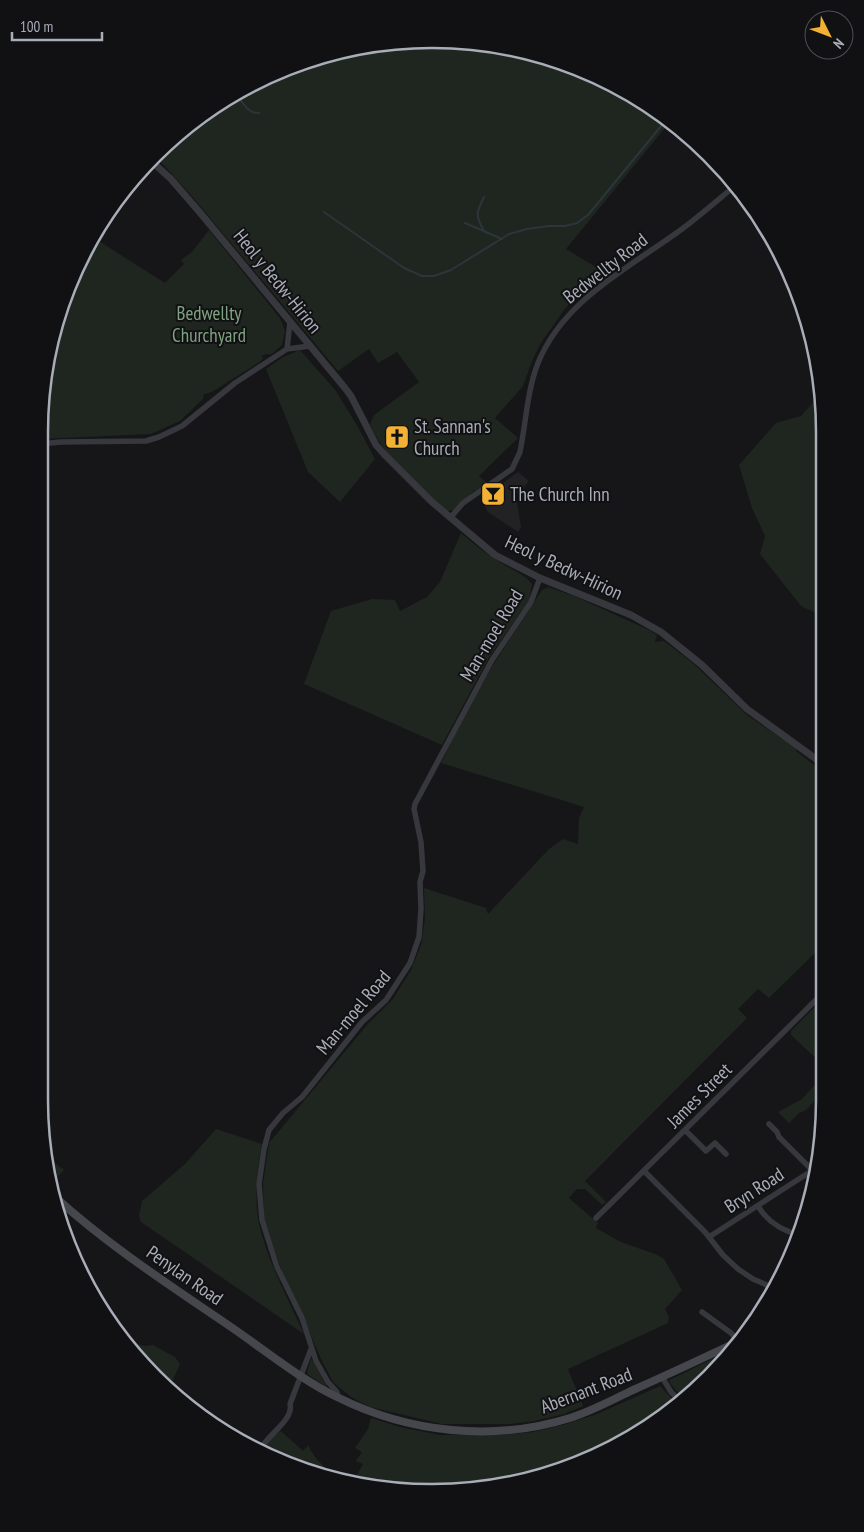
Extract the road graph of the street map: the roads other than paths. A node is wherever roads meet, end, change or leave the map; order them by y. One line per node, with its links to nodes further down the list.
1 (155, 165): 3 (street, Heol y Bedw-Hirion)
2 (730, 190): 7 (street, Bedwellty Road)
3 (290, 322): 4 (street, Heol y Bedw-Hirion); 5 (street)
4 (310, 346): 5 (street); 7 (street, Heol y Bedw-Hirion)
5 (287, 349): 6 (street)
6 (48, 443)
7 (450, 518): 8 (street, Heol y Bedw-Hirion)
8 (540, 578): 9 (street, Heol y Bedw-Hirion); 26 (street, Man-moel Road)
9 (816, 759)
10 (816, 1000): 12 (street, James Street)
11 (769, 1124): 14 (street)
12 (685, 1130): 13 (street); 15 (street, James Street)
13 (726, 1154)
14 (810, 1166)
15 (644, 1171): 19 (street, James Street); 21 (street)
16 (809, 1172): 18 (street, Bryn Road)
17 (62, 1203): 27 (main road, Penylan Road)
18 (758, 1206): 20 (street); 21 (street, Bryn Road)
19 (596, 1218)
20 (793, 1233)
21 (709, 1237): 22 (street)
22 (768, 1286)
23 (702, 1312): 24 (street)
24 (734, 1338)
25 (727, 1346): 28 (main road, Abernant Road)
26 (311, 1349): 27 (street); 30 (street, Man-moel Road)
27 (301, 1376): 30 (main road, Abernant Road); 31 (street)
28 (662, 1377): 29 (street); 30 (main road, Abernant Road)
29 (676, 1397)
30 (338, 1398)
31 (263, 1445)

